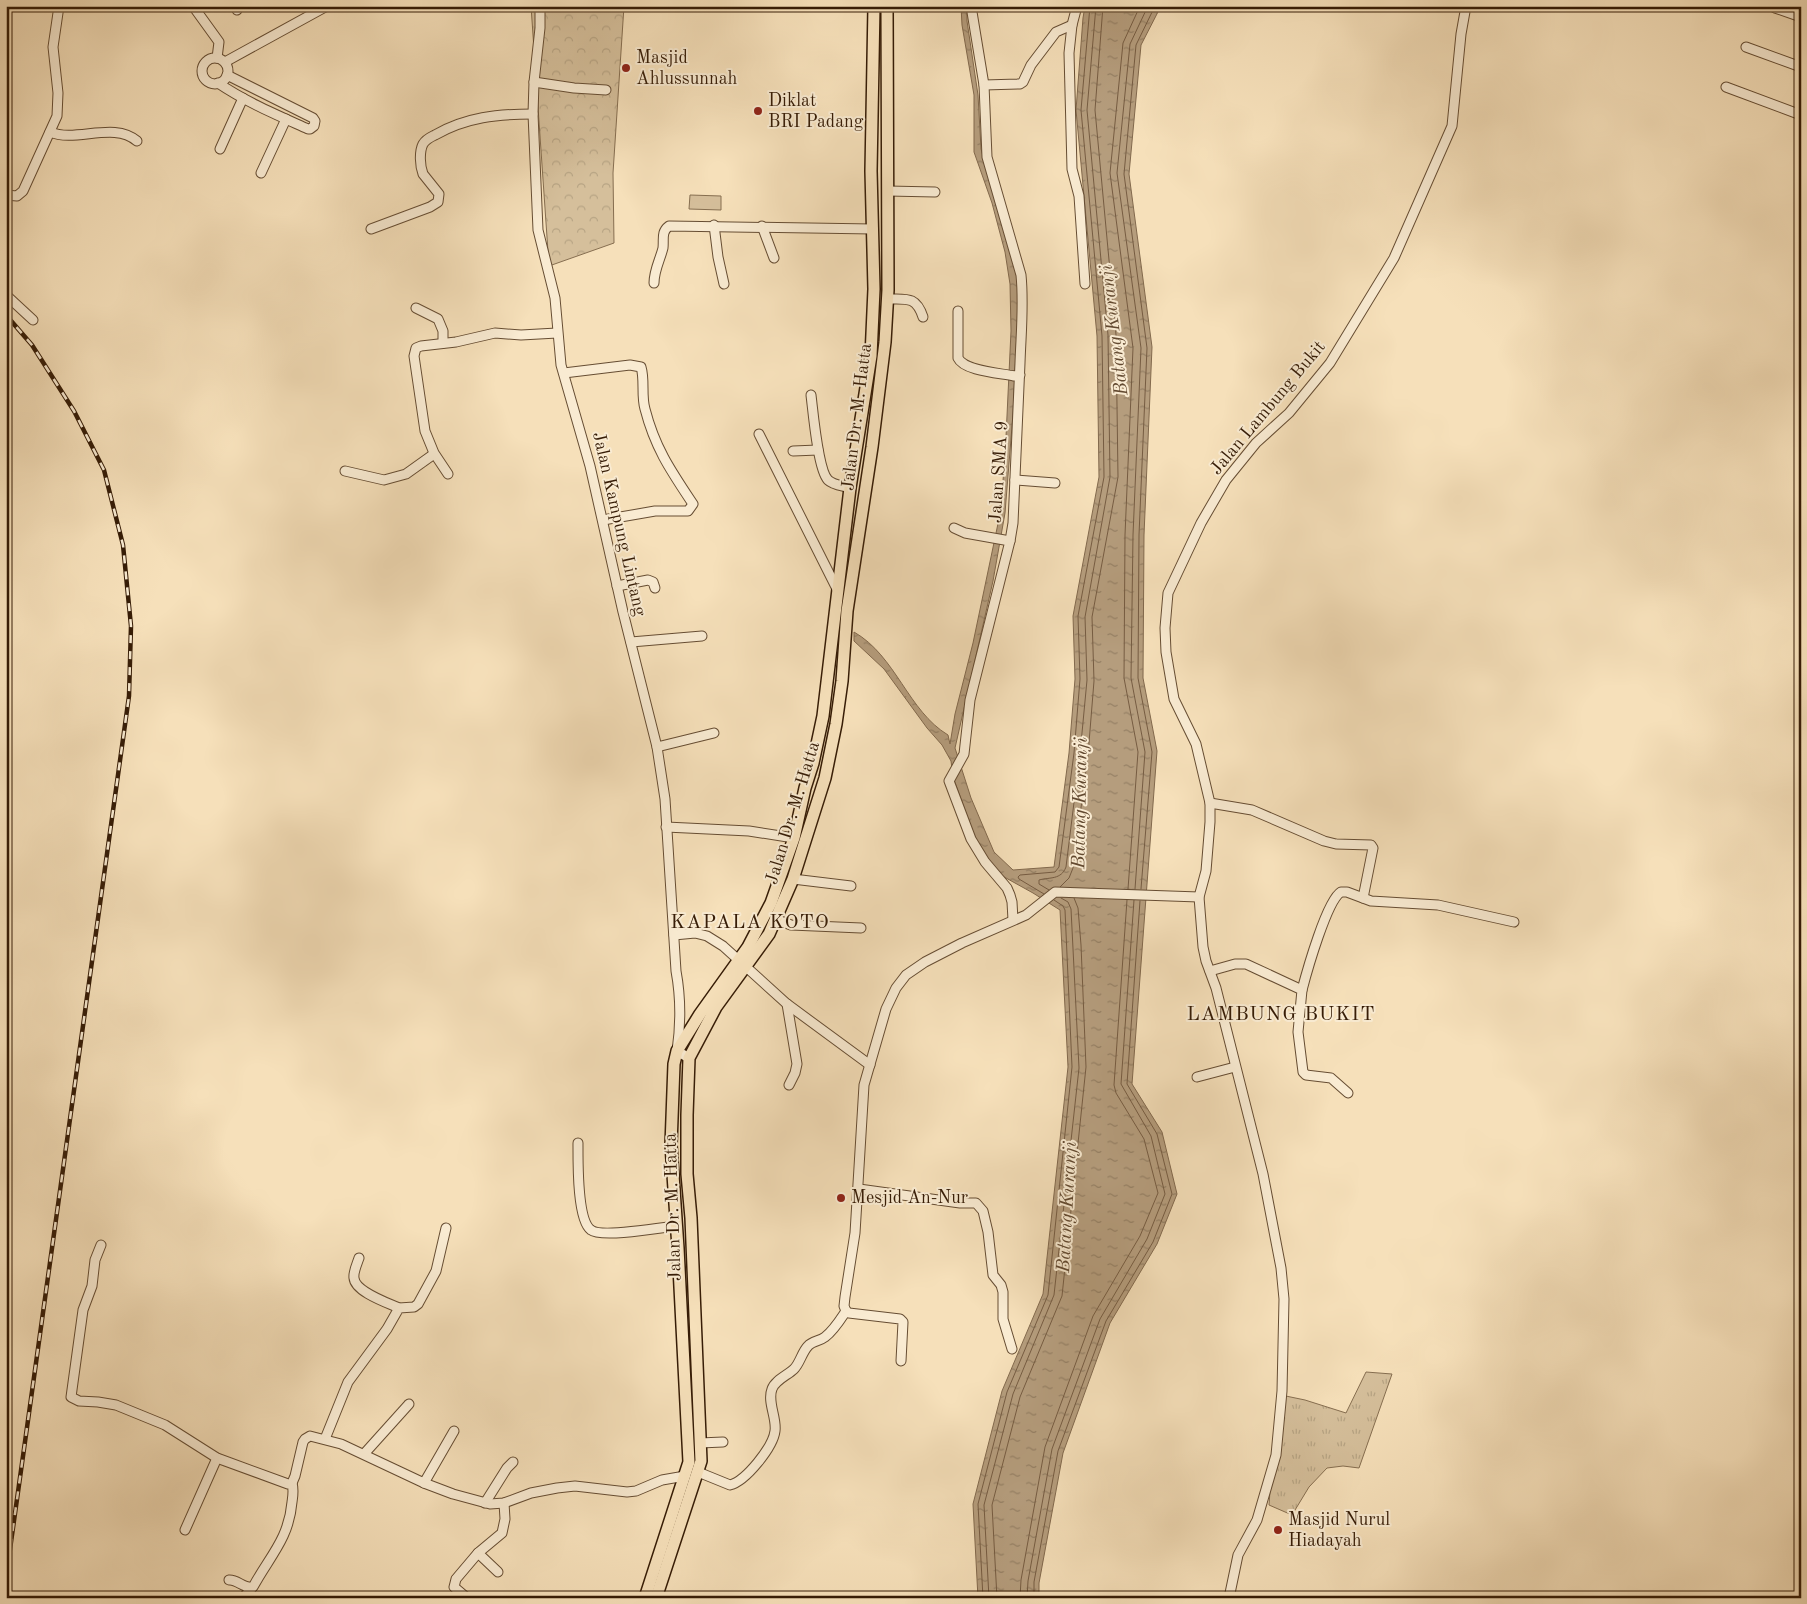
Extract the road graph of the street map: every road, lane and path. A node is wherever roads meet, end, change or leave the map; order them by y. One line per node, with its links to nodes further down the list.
1 (59, 6): 26 (street)
2 (193, 6): 14 (street)
3 (326, 6): 14 (street)
4 (540, 6): 17 (street, Jalan Kampung Lintang)
5 (874, 6): 36 (main road)
6 (887, 6): 30 (main road, Jalan Dr. M. Hatta)
7 (971, 6): 19 (street, Jalan SMA 9)
8 (1077, 6): 12 (street)
9 (1466, 6): 72 (street, Jalan Lambung Bukit)
10 (1775, 8): 11 (street)
11 (1801, 17)
12 (1072, 24): 19 (street); 40 (street)
13 (1746, 46): 15 (street)
14 (221, 60): 16 (street); 18 (street)
15 (1801, 67)
16 (227, 75): 18 (street); 25 (street)
17 (534, 82): 21 (street); 23 (street, Jalan Kampung Lintang)
18 (218, 83): 22 (street)
19 (984, 85): 51 (street, Jalan SMA 9)
20 (1726, 87): 24 (street)
21 (606, 90)
22 (243, 98): 25 (street); 28 (street)
23 (532, 114): 35 (street); 48 (street, Jalan Kampung Lintang)
24 (1801, 115)
25 (286, 119): 29 (street)
26 (50, 132): 27 (street); 32 (street)
27 (136, 141)
28 (220, 149)
29 (261, 173)
30 (888, 191): 31 (street); 42 (main road, Jalan Dr. M. Hatta)
31 (934, 192)
32 (6, 195)
33 (714, 225): 34 (street); 38 (street); 39 (street)
34 (762, 226): 36 (street); 37 (street)
35 (371, 229)
36 (873, 229): 41 (main road, Jalan Dr. M. Hatta)
37 (774, 258)
38 (654, 283)
39 (724, 284)
40 (1085, 284)
41 (874, 289): 42 (main road); 61 (main road, Jalan Dr. M. Hatta)
42 (887, 294): 46 (street); 75 (main road, Jalan Dr. M. Hatta)
43 (6, 295): 47 (street)
44 (416, 308): 49 (street)
45 (958, 311): 51 (street)
46 (923, 317)
47 (33, 320)
48 (558, 333): 49 (street); 50 (street, Jalan Kampung Lintang)
49 (443, 343): 56 (street)
50 (564, 373): 62 (street, Jalan Kampung Lintang); 62 (street)
51 (1014, 375): 59 (street, Jalan SMA 9)
52 (811, 395): 55 (street)
53 (759, 434): 67 (street)
54 (792, 450): 55 (street)
55 (818, 450): 61 (street)
56 (434, 454): 57 (street); 58 (street)
57 (345, 471)
58 (448, 474)
59 (1015, 480): 60 (street); 64 (street, Jalan SMA 9)
60 (1055, 483)
61 (850, 488): 67 (main road, Jalan Dr. M. Hatta)
62 (603, 520): 65 (street, Jalan Kampung Lintang)
63 (954, 528): 64 (street)
64 (1005, 540): 80 (street, Jalan SMA 9)
65 (617, 586): 66 (street); 69 (street, Jalan Kampung Lintang)
66 (655, 588)
67 (838, 591): 74 (main road, Jalan Dr. M. Hatta)
68 (702, 636): 69 (street)
69 (630, 642): 71 (street, Jalan Kampung Lintang)
70 (714, 733): 71 (street)
71 (657, 747): 73 (street, Jalan Kampung Lintang)
72 (1210, 803): 77 (street, Jalan Lambung Bukit); 78 (street)
73 (666, 826): 74 (street); 83 (street, Jalan Kampung Lintang)
74 (794, 838): 84 (main road, Jalan Dr. M. Hatta)
75 (793, 879): 76 (street); 79 (main road, Jalan Dr. M. Hatta)
76 (851, 886)
77 (1199, 897): 80 (street); 85 (street, Jalan Lambung Bukit)
78 (1362, 898): 81 (street); 86 (street)
79 (775, 919): 82 (street); 84 (main road, Jalan Dr. M. Hatta)
80 (1013, 920): 90 (street)
81 (1514, 922)
82 (861, 928)
83 (674, 935): 84 (street); 88 (street, Jalan Kampung Lintang)
84 (742, 963): 87 (street); 88 (main road, Jalan Dr. M. Hatta); 89 (main road, Jalan Dr. M. Hatta)
85 (1210, 971): 86 (street); 91 (street, Jalan Lambung Bukit)
86 (1302, 990): 94 (street)
87 (787, 1004): 90 (street); 93 (street)
88 (678, 1051): 89 (street); 97 (main road, Jalan Dr. M. Hatta)
89 (689, 1058): 101 (main road, Jalan Dr. M. Hatta)
90 (870, 1065): 96 (street)
91 (1234, 1067): 92 (street); 130 (street, Jalan Lambung Bukit)
92 (1197, 1077)
93 (789, 1085)
94 (1348, 1093)
95 (578, 1144): 97 (street)
96 (859, 1189): 104 (street); 105 (street)
97 (676, 1226): 102 (main road, Jalan Dr. M. Hatta)
98 (446, 1228): 103 (street)
99 (101, 1245): 113 (street)
100 (358, 1258): 103 (street)
101 (692, 1261): 102 (main road); 111 (main road, Jalan Dr. M. Hatta)
102 (679, 1262): 116 (main road, Jalan Dr. M. Hatta)
103 (399, 1308): 109 (street)
104 (846, 1310): 106 (street); 115 (street)
105 (1012, 1349)
106 (901, 1361)
107 (409, 1404): 112 (street)
108 (454, 1431): 118 (street)
109 (325, 1439): 112 (street); 117 (street)
110 (723, 1442): 111 (street)
111 (700, 1444): 115 (main road, Jalan Dr. M. Hatta)
112 (364, 1454): 118 (street)
113 (217, 1458): 117 (street); 121 (street)
114 (513, 1462): 119 (street)
115 (698, 1472): 129 (main road, Jalan Dr. M. Hatta)
116 (685, 1476): 120 (street); 128 (main road, Jalan Dr. M. Hatta)
117 (292, 1483): 125 (street)
118 (424, 1483): 119 (street)
119 (485, 1503): 120 (street)
120 (504, 1503): 122 (street)
121 (185, 1530)
122 (478, 1553): 123 (street); 127 (street)
123 (498, 1572)
124 (228, 1580): 125 (street)
125 (251, 1588): 126 (street)
126 (243, 1598)
127 (467, 1598)
128 (645, 1598)
129 (656, 1598)
130 (1229, 1598)

